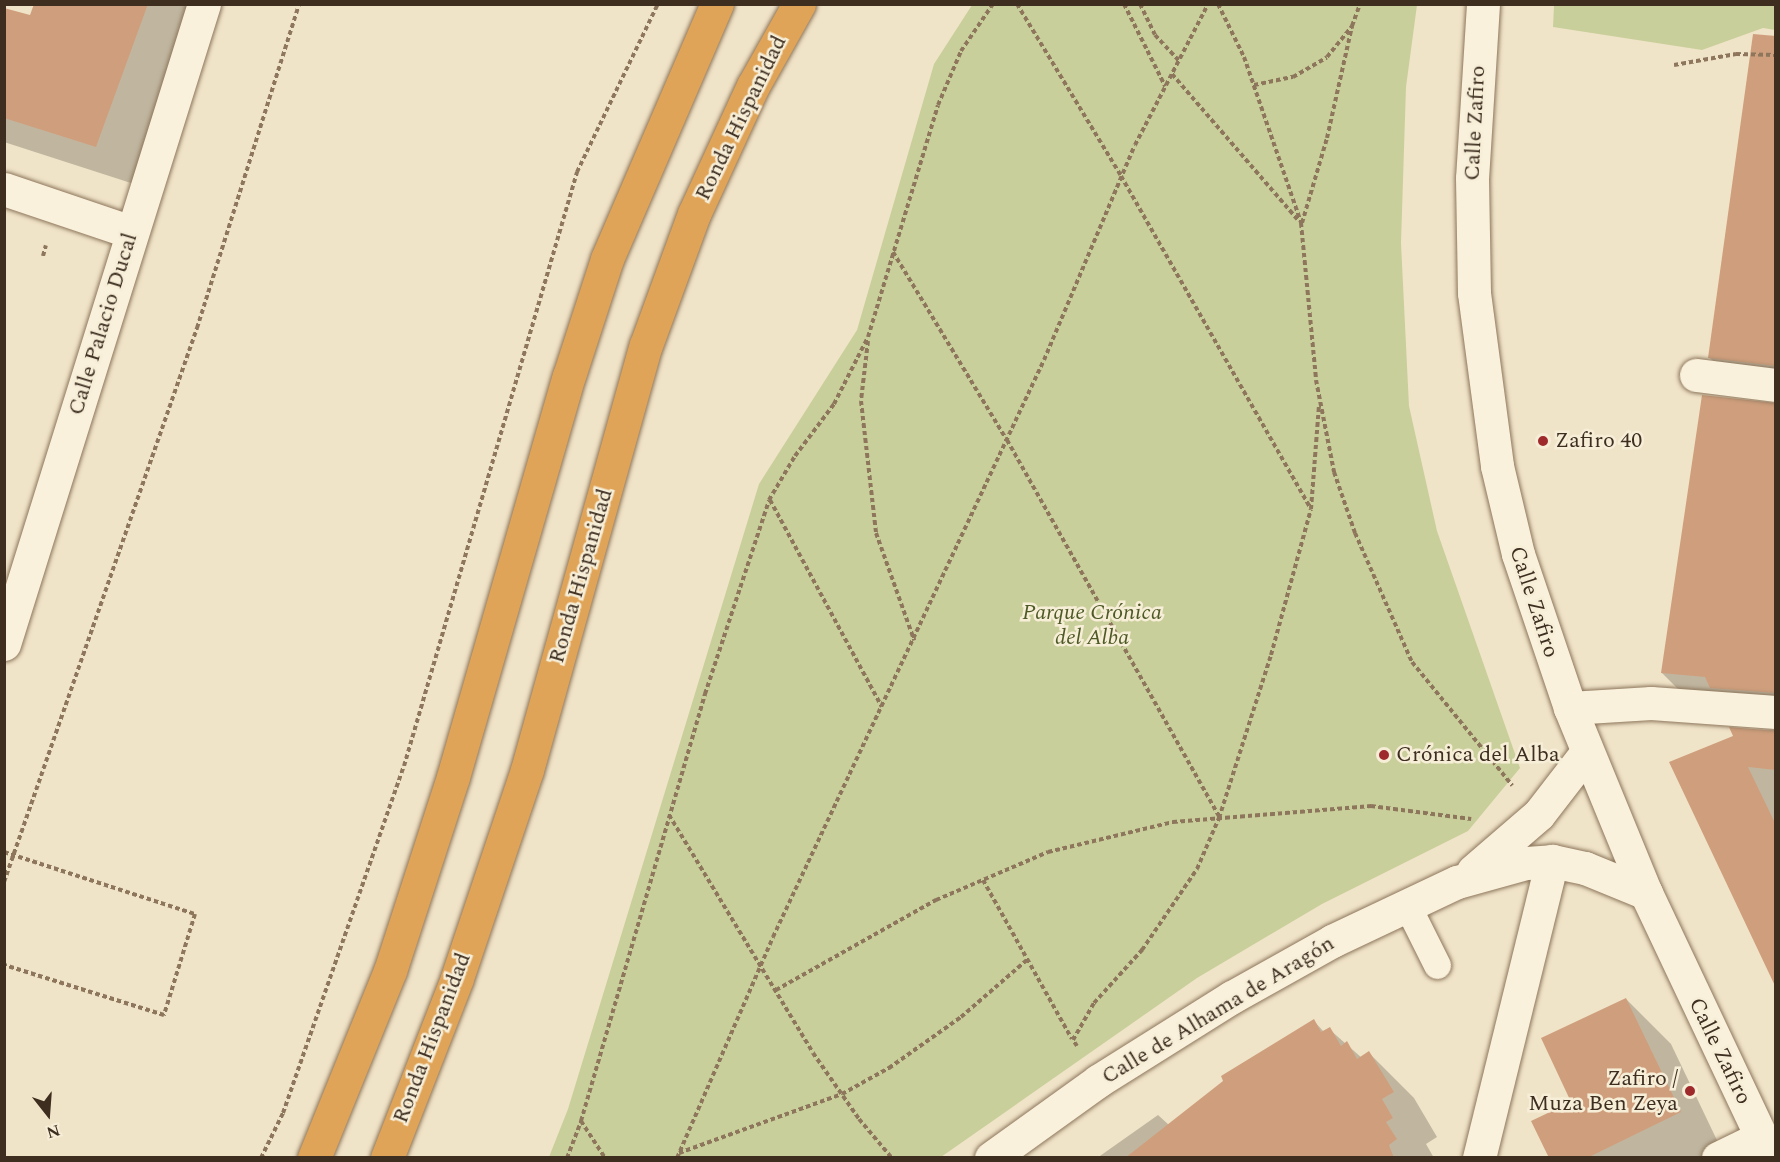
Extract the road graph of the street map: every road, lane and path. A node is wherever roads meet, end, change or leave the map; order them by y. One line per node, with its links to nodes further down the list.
1 (204, 4): 24 (street, Calle Palacio Ducal)
2 (299, 4): 43 (path)
3 (658, 4): 61 (path)
4 (717, 4): 62 (highway)
5 (799, 4): 63 (highway, Ronda Hispanidad)
6 (993, 4): 25 (path)
7 (1017, 4): 21 (path)
8 (1124, 4): 20 (path)
9 (1140, 4): 16 (path)
10 (1208, 4): 16 (path)
11 (1218, 4): 19 (path)
12 (1360, 4): 14 (path)
13 (1483, 4): 36 (street, Calle Zafiro)
14 (1352, 26): 19 (path); 23 (path)
15 (1776, 55): 17 (path)
16 (1179, 61): 18 (path)
17 (1674, 66)
18 (1172, 74): 20 (path); 23 (path)
19 (1254, 85): 23 (path)
20 (1165, 86): 21 (path)
21 (1121, 176): 30 (path); 32 (path)
22 (4, 189): 24 (street)
23 (1301, 223): 29 (path)
24 (131, 232): 34 (street, Calle Palacio Ducal)
25 (893, 252): 26 (path); 30 (path)
26 (868, 337): 31 (path); 33 (path)
27 (1696, 375): 28 (street)
28 (1776, 385)
29 (1320, 399): 32 (path); 41 (path)
30 (1007, 440): 33 (path); 40 (path)
31 (769, 500): 35 (path); 39 (path)
32 (1311, 509): 40 (path)
33 (914, 640): 35 (path)
34 (4, 644)
35 (882, 707): 53 (path)
36 (1570, 708): 37 (street); 38 (street, Calle Zafiro)
37 (1776, 712)
38 (1587, 752): 41 (street, Calle de Alhama de Aragón); 48 (street, Calle Zafiro)
39 (669, 815): 53 (path); 58 (path)
40 (1219, 818): 41 (path); 45 (path); 55 (path)
41 (1530, 823): 47 (street, Calle de Alhama de Aragón)
42 (4, 852): 43 (path)
43 (16, 856): 46 (path); 51 (path)
44 (1552, 861): 47 (street, Calle de Alhama de Aragón); 48 (street, Calle de Alhama de Aragón); 68 (street)
45 (983, 879): 50 (path); 54 (path)
46 (4, 882)
47 (1457, 882): 49 (street, Calle de Alhama de Aragón)
48 (1646, 893): 59 (street, Calle Zafiro)
49 (1407, 905): 52 (lane); 56 (street, Calle de Alhama de Aragón)
50 (1028, 960): 55 (path); 57 (path)
51 (4, 964)
52 (1437, 965)
53 (760, 967): 54 (path); 60 (path)
54 (776, 990): 57 (path)
55 (1073, 1040): 56 (path)
56 (1098, 1082): 67 (street, Calle de Alhama de Aragón)
57 (842, 1094): 60 (path); 66 (path)
58 (581, 1121): 64 (path); 65 (path)
59 (1766, 1147): 69 (street)
60 (678, 1155)
61 (261, 1158)
62 (314, 1158)
63 (387, 1158)
64 (567, 1158)
65 (605, 1158)
66 (892, 1158)
67 (991, 1158)
68 (1479, 1158)
69 (1718, 1158)

